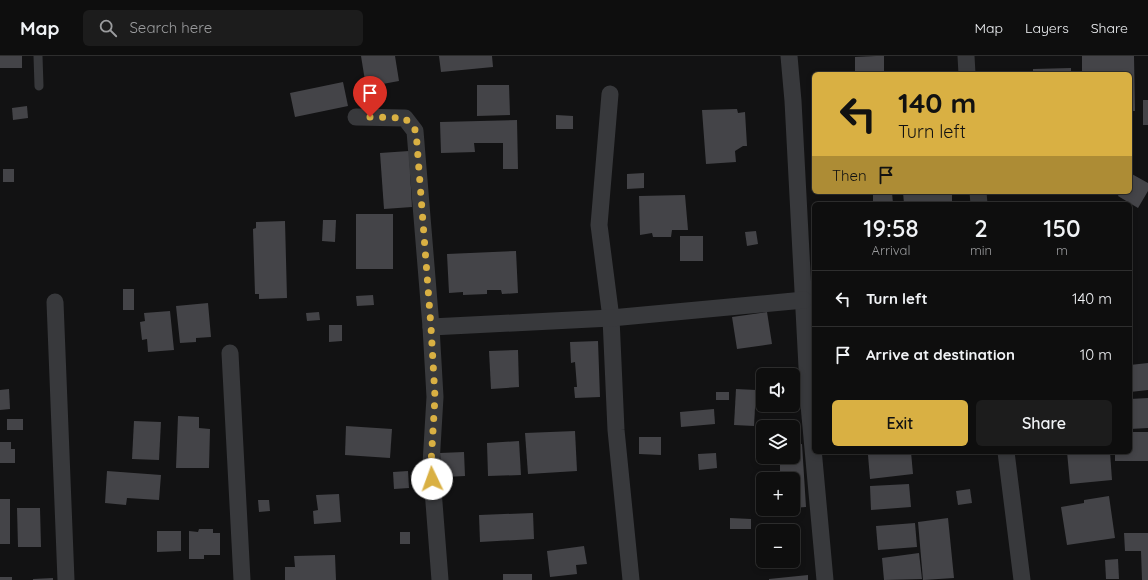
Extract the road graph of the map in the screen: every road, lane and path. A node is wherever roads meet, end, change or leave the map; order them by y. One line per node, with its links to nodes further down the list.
1 (38, 56): 5 (lane)
2 (789, 56): 8 (street)
3 (966, 56): 4 (street)
4 (967, 72)
5 (39, 86)
6 (610, 94): 10 (street)
7 (356, 117): 11 (street)
8 (804, 300): 10 (street); 13 (street)
9 (54, 302): 16 (street)
10 (611, 318): 11 (street); 19 (street)
11 (431, 327): 18 (street)
12 (230, 353): 17 (street)
13 (812, 438)
14 (813, 454): 20 (street)
15 (1006, 454): 21 (street)
16 (66, 580)
17 (242, 580)
18 (440, 580)
19 (631, 580)
20 (825, 580)
21 (1022, 580)

